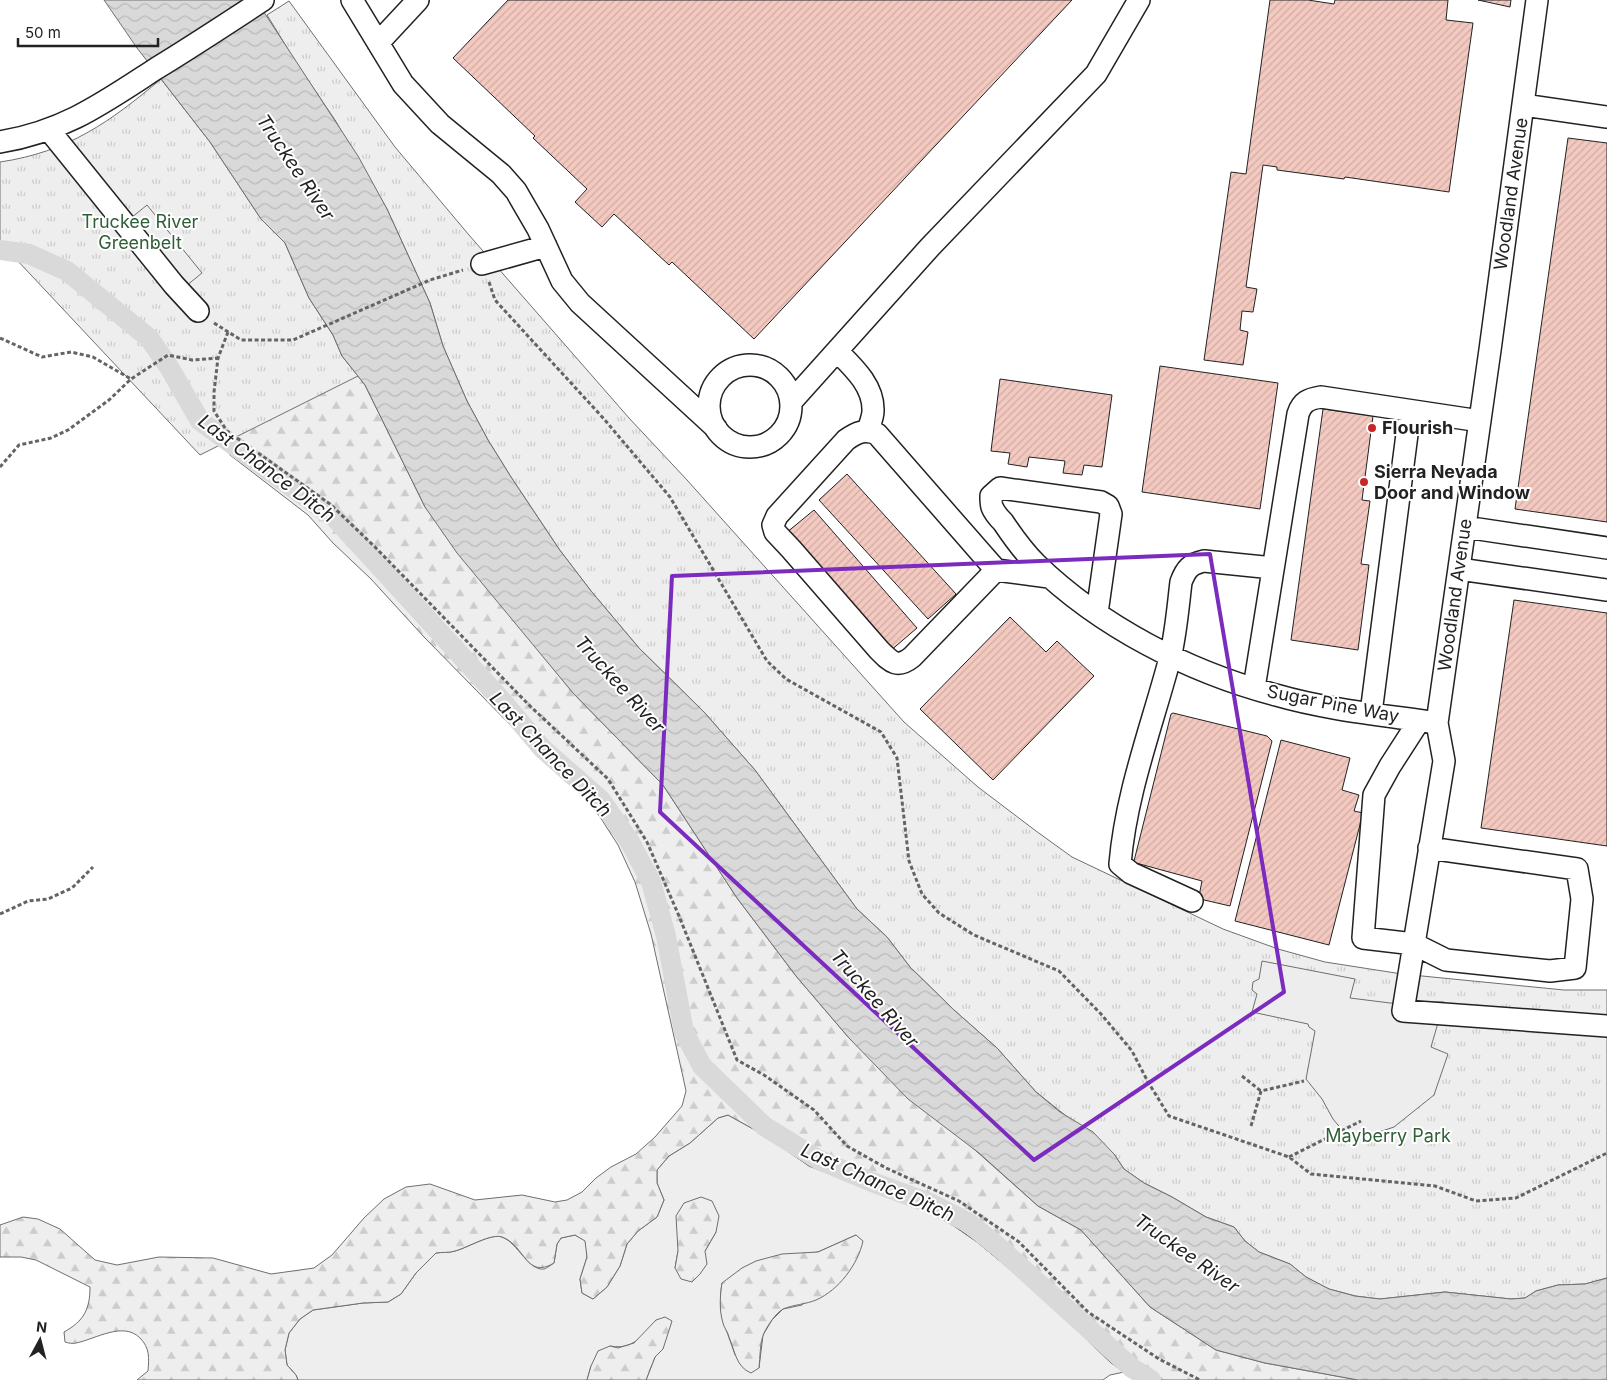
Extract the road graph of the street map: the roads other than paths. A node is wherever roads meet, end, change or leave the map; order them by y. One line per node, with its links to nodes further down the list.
1 (263, 0): 9 (street)
2 (352, 0): 6 (street)
3 (418, 0): 6 (street)
4 (1139, 0): 14 (street)
5 (1537, 0): 7 (street, Woodland Avenue)
6 (378, 43): 11 (street)
7 (1523, 105): 8 (street); 17 (street, Woodland Avenue)
8 (1607, 117)
9 (49, 130): 10 (street); 13 (street)
10 (0, 142)
11 (546, 246): 12 (street); 18 (street)
12 (482, 264)
13 (198, 311)
14 (838, 351): 15 (street); 19 (street)
15 (791, 402): 18 (street); 18 (street)
16 (1410, 411): 17 (street); 22 (street); 30 (street)
17 (1480, 421): 20 (street, Woodland Avenue)
18 (716, 428)
19 (868, 430): 24 (street); 24 (street)
20 (1465, 527): 21 (street); 23 (street, Woodland Avenue)
21 (1607, 548)
22 (1273, 568): 28 (street); 29 (street)
23 (1459, 568): 26 (street); 31 (street, Woodland Avenue)
24 (996, 570): 25 (street)
25 (1049, 577): 27 (street, Sugar Pine Way); 27 (street, Sugar Pine Way)
26 (1607, 590)
27 (1097, 612): 28 (street, Sugar Pine Way)
28 (1170, 656): 29 (street, Sugar Pine Way); 33 (street)
29 (1254, 688): 30 (street, Sugar Pine Way)
30 (1371, 713): 31 (street, Sugar Pine Way)
31 (1428, 722): 32 (street, Woodland Avenue); 34 (street)
32 (1429, 848): 34 (street, Woodland Avenue); 34 (street)
33 (1192, 901)
34 (1414, 944): 35 (street, Woodland Avenue)
35 (1607, 1026)

